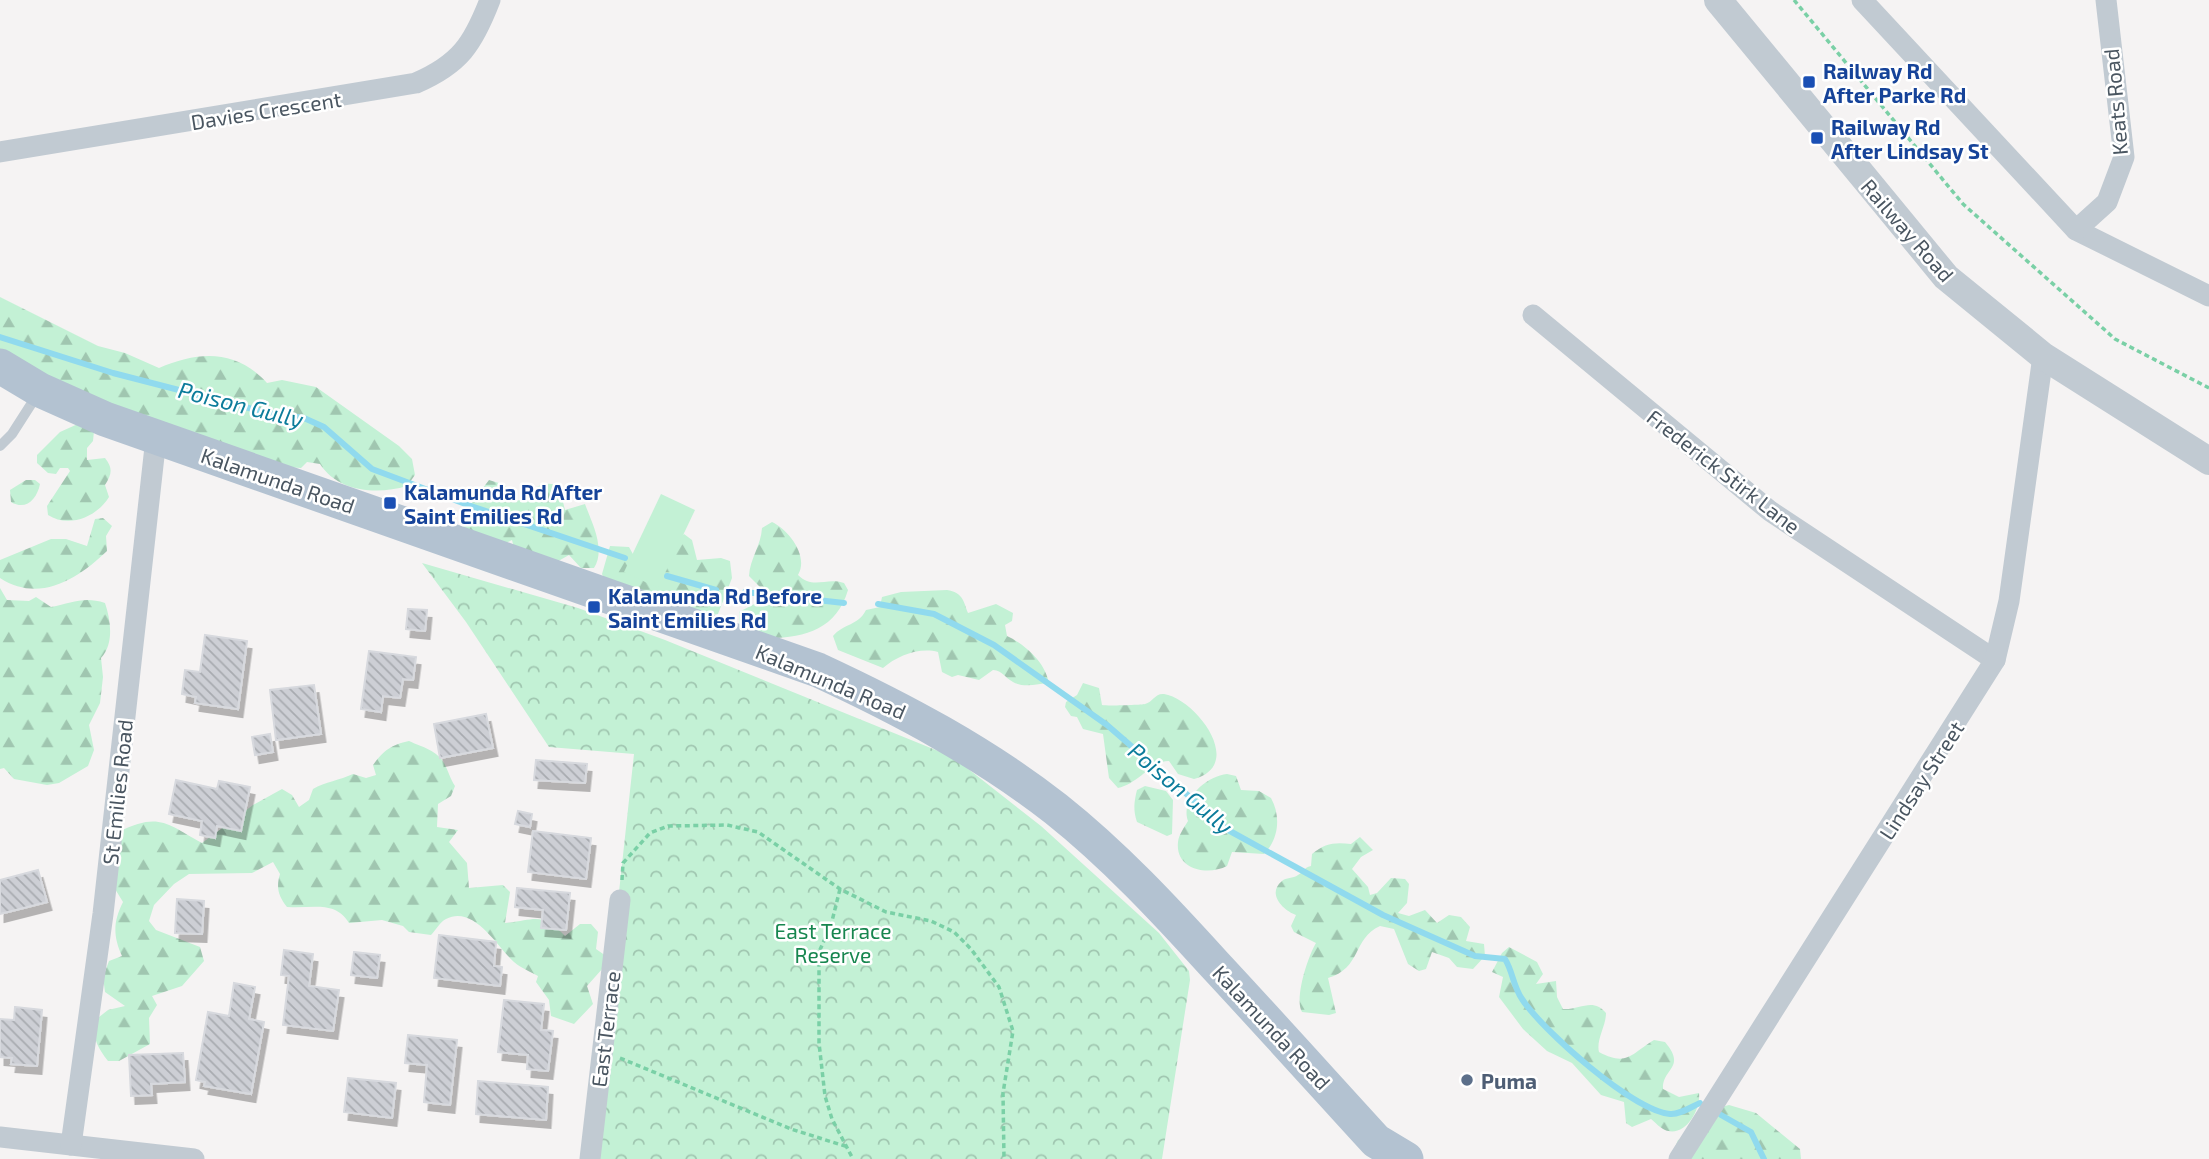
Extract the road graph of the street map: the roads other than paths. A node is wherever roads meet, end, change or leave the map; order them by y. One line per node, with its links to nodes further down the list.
1 (490, 0): 5 (street, Davies Crescent)
2 (1718, 0): 9 (street, Railway Road)
3 (1863, 0): 6 (street)
4 (2106, 0): 6 (street, Keats Road)
5 (0, 152)
6 (2076, 230): 7 (street)
7 (2209, 296)
8 (1532, 315): 15 (street, Frederick Stirk Lane)
9 (2043, 356): 14 (street, Railway Road); 15 (street, Lindsay Street)
10 (0, 366): 11 (main road, Kalamunda Road)
11 (40, 390): 12 (main road, Kalamunda Road); 13 (lane)
12 (156, 438): 18 (street, St Emilies Road); 19 (main road, Kalamunda Road)
13 (0, 446)
14 (2209, 461)
15 (1995, 660): 23 (street, Lindsay Street)
16 (620, 900): 21 (street, East Terrace)
17 (0, 1137): 18 (street)
18 (71, 1145): 20 (street)
19 (1380, 1150): 22 (main road, Kalamunda Road)
20 (194, 1159)
21 (590, 1159)
22 (1406, 1159)
23 (1679, 1159)

